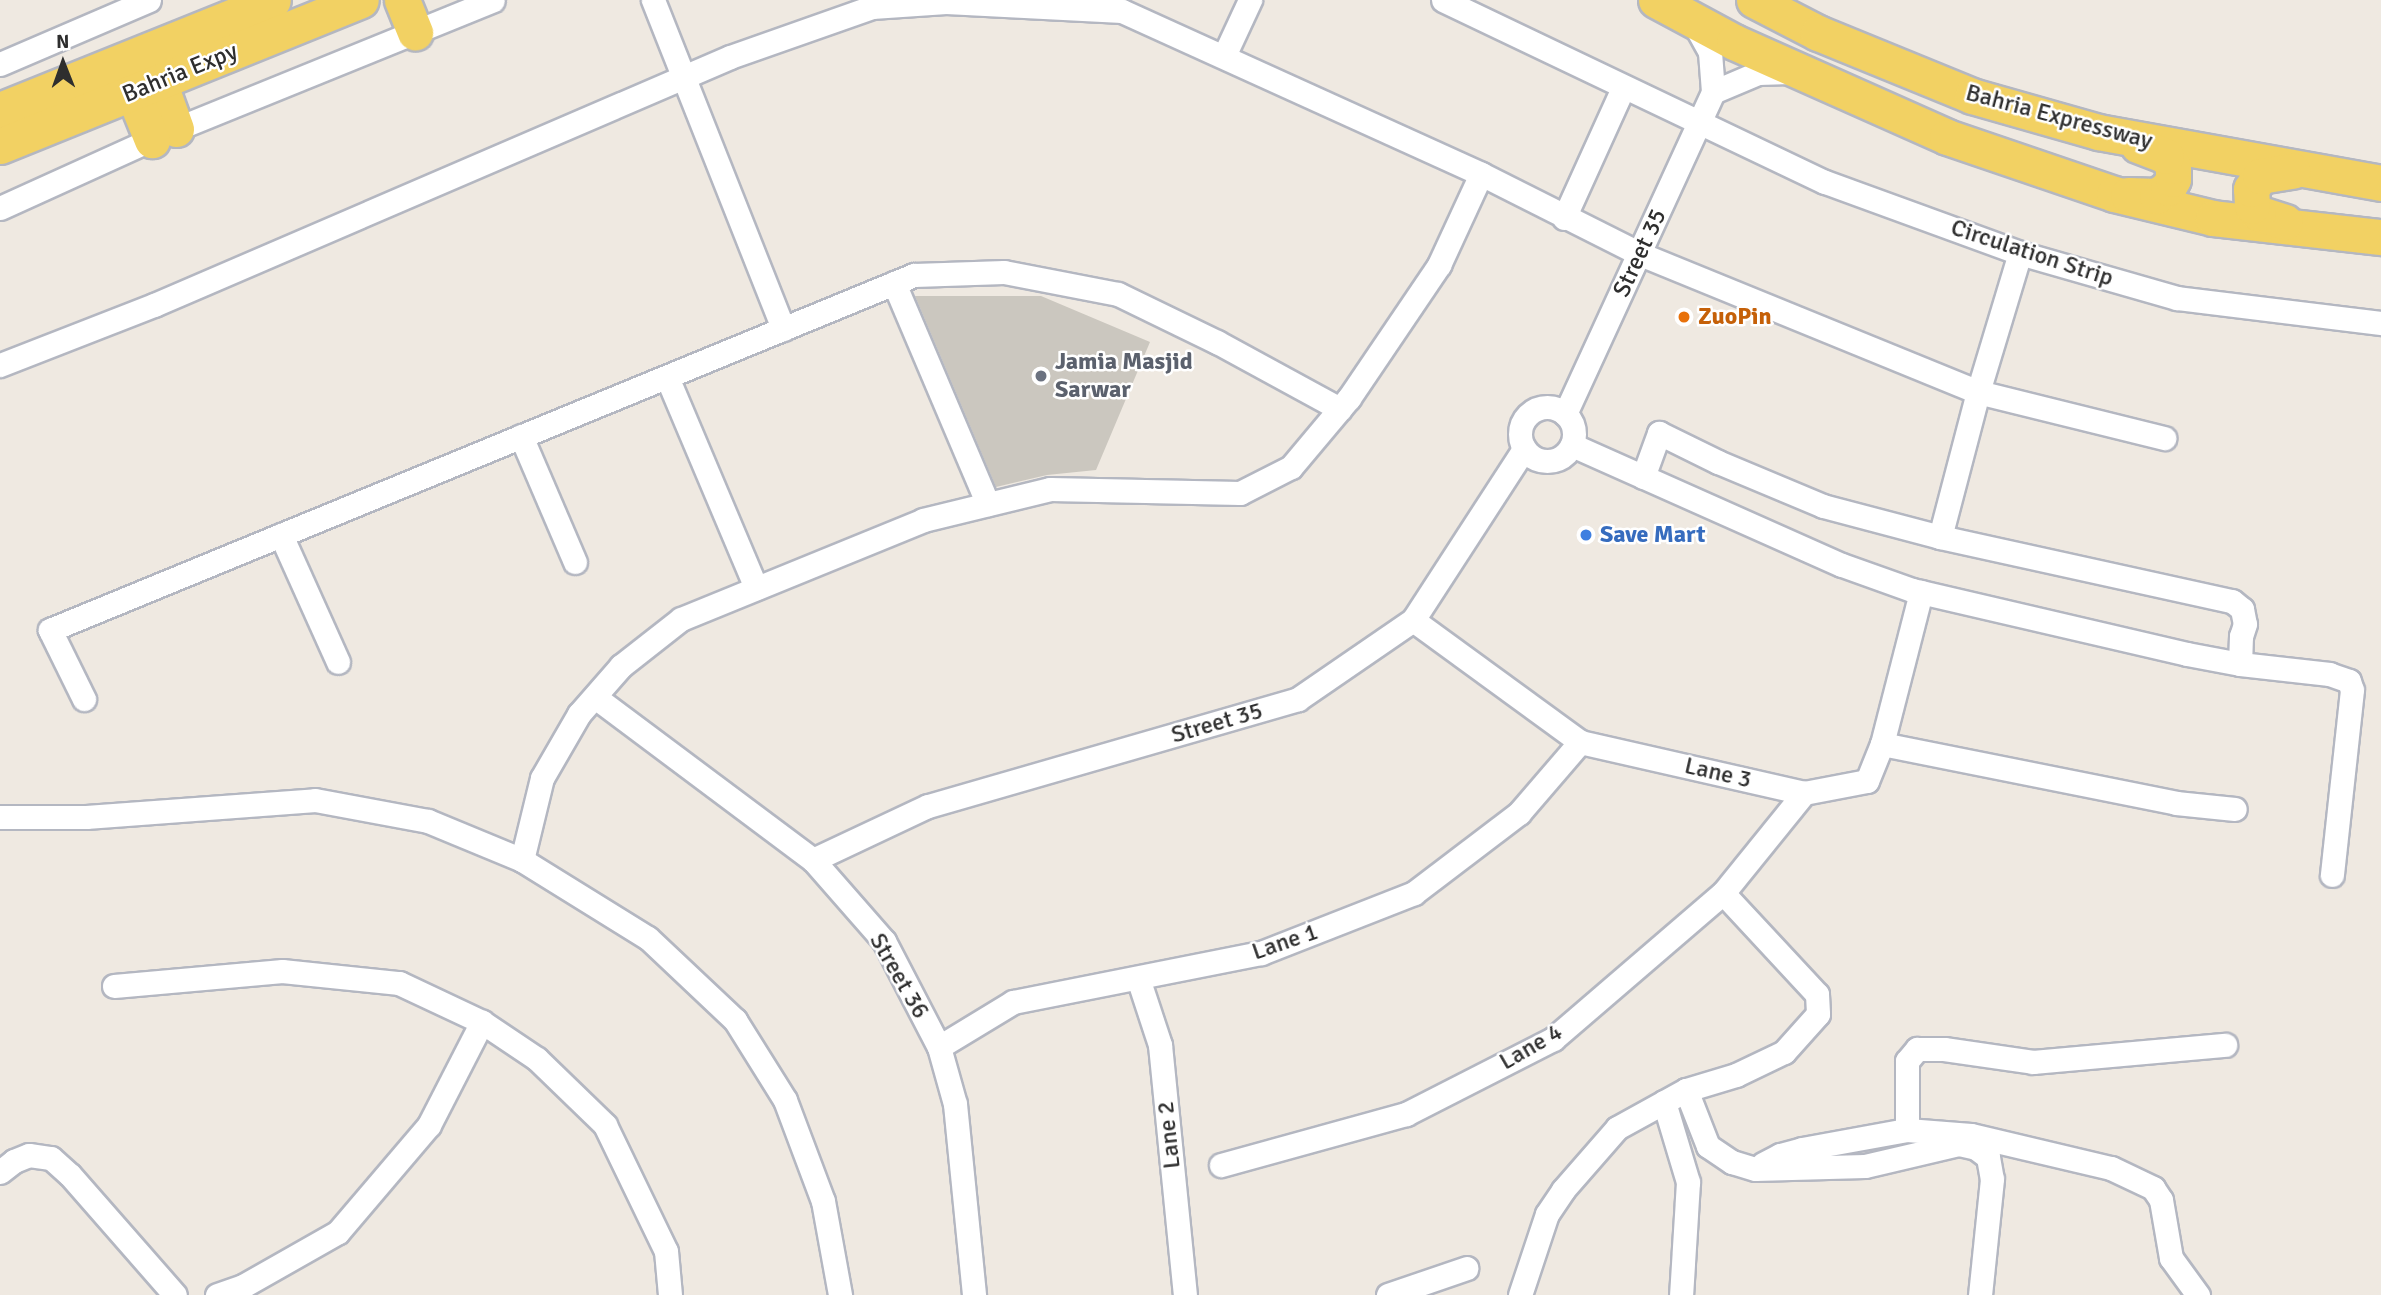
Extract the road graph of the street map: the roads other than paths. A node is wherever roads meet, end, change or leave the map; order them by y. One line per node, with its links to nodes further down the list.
1 (149, 0): 11 (street)
2 (273, 0): 21 (main road, Bahria Expy)
3 (361, 0): 18 (main road, Bahria Expy)
4 (402, 0): 13 (main road)
5 (492, 0): 13 (street)
6 (653, 0): 17 (street)
7 (1250, 0): 14 (street)
8 (1443, 0): 19 (street, Circulation Strip)
9 (1656, 0): 12 (main road)
10 (1754, 0): 23 (main road, Bahria Expressway)
11 (109, 8): 15 (street)
12 (1692, 19): 16 (main road); 20 (street)
13 (415, 32): 24 (street)
14 (1224, 56): 17 (street); 27 (street)
15 (0, 64)
16 (1799, 72): 20 (street); 29 (main road, Bahria Expressway)
17 (683, 78): 38 (street); 39 (street)
18 (146, 87): 24 (main road); 25 (main road, Bahria Expy)
19 (1623, 88): 22 (street, Circulation Strip); 31 (street)
20 (1713, 92): 22 (street, Street 35)
21 (0, 110)
22 (1701, 124): 34 (street, Circulation Strip); 35 (street, Street 35)
23 (2098, 132): 26 (main road, Bahria Expressway); 29 (main road)
24 (164, 135): 30 (street)
25 (0, 146)
26 (2307, 171): 28 (main road, Bahria Expressway); 32 (main road)
27 (1481, 174): 31 (street); 42 (street)
28 (2381, 183)
29 (2114, 194): 32 (main road, Bahria Expressway)
30 (0, 208)
31 (1564, 218): 35 (street)
32 (2333, 233): 33 (main road, Bahria Expressway)
33 (2381, 237)
34 (2020, 253): 37 (street, Circulation Strip); 41 (street)
35 (1640, 254): 41 (street); 43 (street, Street 35)
36 (894, 284): 38 (street); 42 (street); 49 (street)
37 (2381, 323)
38 (783, 329): 40 (street)
39 (0, 365)
40 (667, 377): 44 (street); 53 (street)
41 (1978, 392): 45 (street); 51 (street)
42 (1340, 409): 49 (street)
43 (1565, 414): 46 (street); 47 (street)
44 (521, 436): 50 (street); 52 (street)
45 (2164, 438)
46 (1572, 445): 47 (street); 48 (street)
47 (1524, 449): 55 (street, Street 35)
48 (1643, 477): 51 (street); 54 (street)
49 (988, 504): 53 (street)
50 (281, 535): 56 (street); 59 (street)
51 (1940, 537): 57 (street)
52 (575, 562)
53 (756, 588): 58 (street)
54 (1921, 592): 57 (street); 61 (street, Lane 3)
55 (1413, 620): 60 (street, Lane 3); 66 (street, Street 35)
56 (338, 662)
57 (2240, 664): 67 (street)
58 (595, 696): 65 (street); 66 (street, Street 36)
59 (84, 699)
60 (1580, 742): 62 (street, Lane 3); 69 (street, Lane 1)
61 (1882, 744): 62 (street, Lane 3); 63 (street)
62 (1804, 793): 68 (street, Lane 4)
63 (2235, 809)
64 (0, 817): 65 (street)
65 (522, 860): 84 (street)
66 (813, 860): 73 (street, Street 36)
67 (2332, 874)
68 (1723, 893): 74 (street); 77 (street, Lane 4)
69 (1138, 978): 73 (street, Lane 1); 86 (street, Lane 2)
70 (114, 986): 71 (street)
71 (482, 1023): 82 (street); 83 (street)
72 (2225, 1045): 76 (street)
73 (939, 1047): 85 (street, Street 36)
74 (1686, 1090): 75 (street); 78 (street)
75 (1664, 1102): 88 (street); 89 (street)
76 (1907, 1130): 78 (street); 91 (street)
77 (1221, 1165)
78 (1755, 1170): 90 (street)
79 (0, 1172): 81 (street)
80 (1467, 1268): 87 (street)
81 (176, 1295)
82 (216, 1295)
83 (670, 1295)
84 (840, 1295)
85 (974, 1295)
86 (1185, 1295)
87 (1388, 1295)
88 (1520, 1295)
89 (1681, 1295)
90 (1980, 1295)
91 (2198, 1295)

